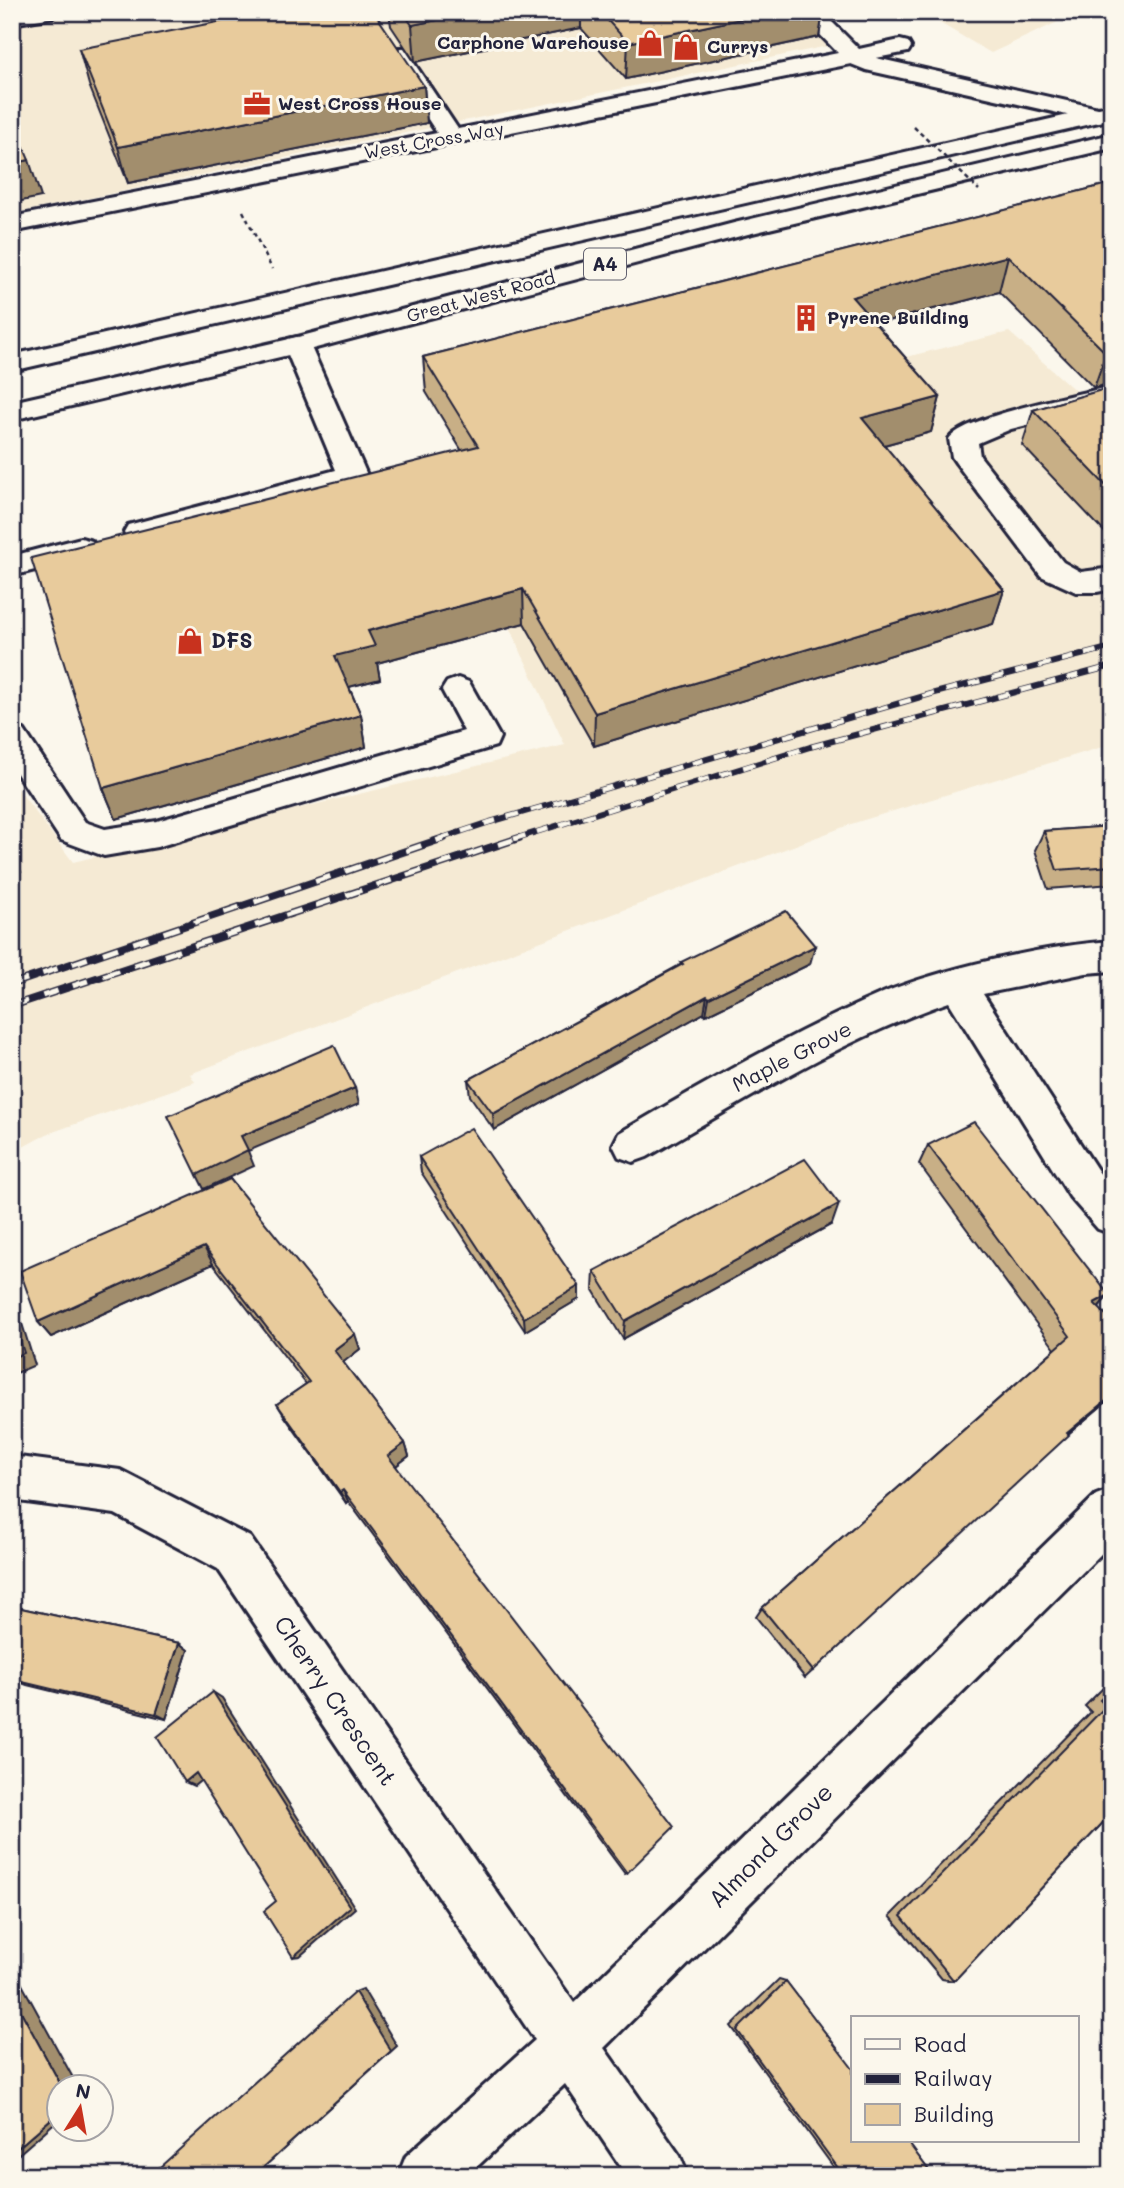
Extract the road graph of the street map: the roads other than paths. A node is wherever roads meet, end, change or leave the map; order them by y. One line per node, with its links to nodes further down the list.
1 (45, 12): 3 (main road)
2 (809, 12): 6 (main road)
3 (18, 16)
4 (384, 37): 8 (main road)
5 (900, 47): 6 (main road, West Cross Way)
6 (855, 57): 7 (main road); 8 (main road, West Cross Way)
7 (1105, 113): 12 (main road, Great West Road / A4)
8 (451, 136): 10 (main road, West Cross Way)
9 (1109, 144): 11 (main road, Great West Road / A4)
10 (12, 225)
11 (297, 345): 16 (main road, Great West Road / A4); 17 (main road)
12 (89, 347): 13 (main road); 14 (main road, Great West Road / A4)
13 (12, 355)
14 (12, 363)
15 (1112, 395): 18 (main road)
16 (12, 411)
17 (12, 566)
18 (1112, 578)
19 (458, 690): 20 (main road)
20 (12, 739)
21 (1112, 956): 22 (main road, Maple Grove)
22 (957, 984): 23 (main road, Maple Grove); 24 (main road)
23 (633, 1145)
24 (1112, 1216)
25 (12, 1481): 27 (main road, Cherry Crescent)
26 (1112, 1511): 27 (main road, Almond Grove)
27 (570, 2044): 28 (main road, Almond Grove); 29 (main road, Cherry Crescent)
28 (426, 2176)
29 (660, 2176)

